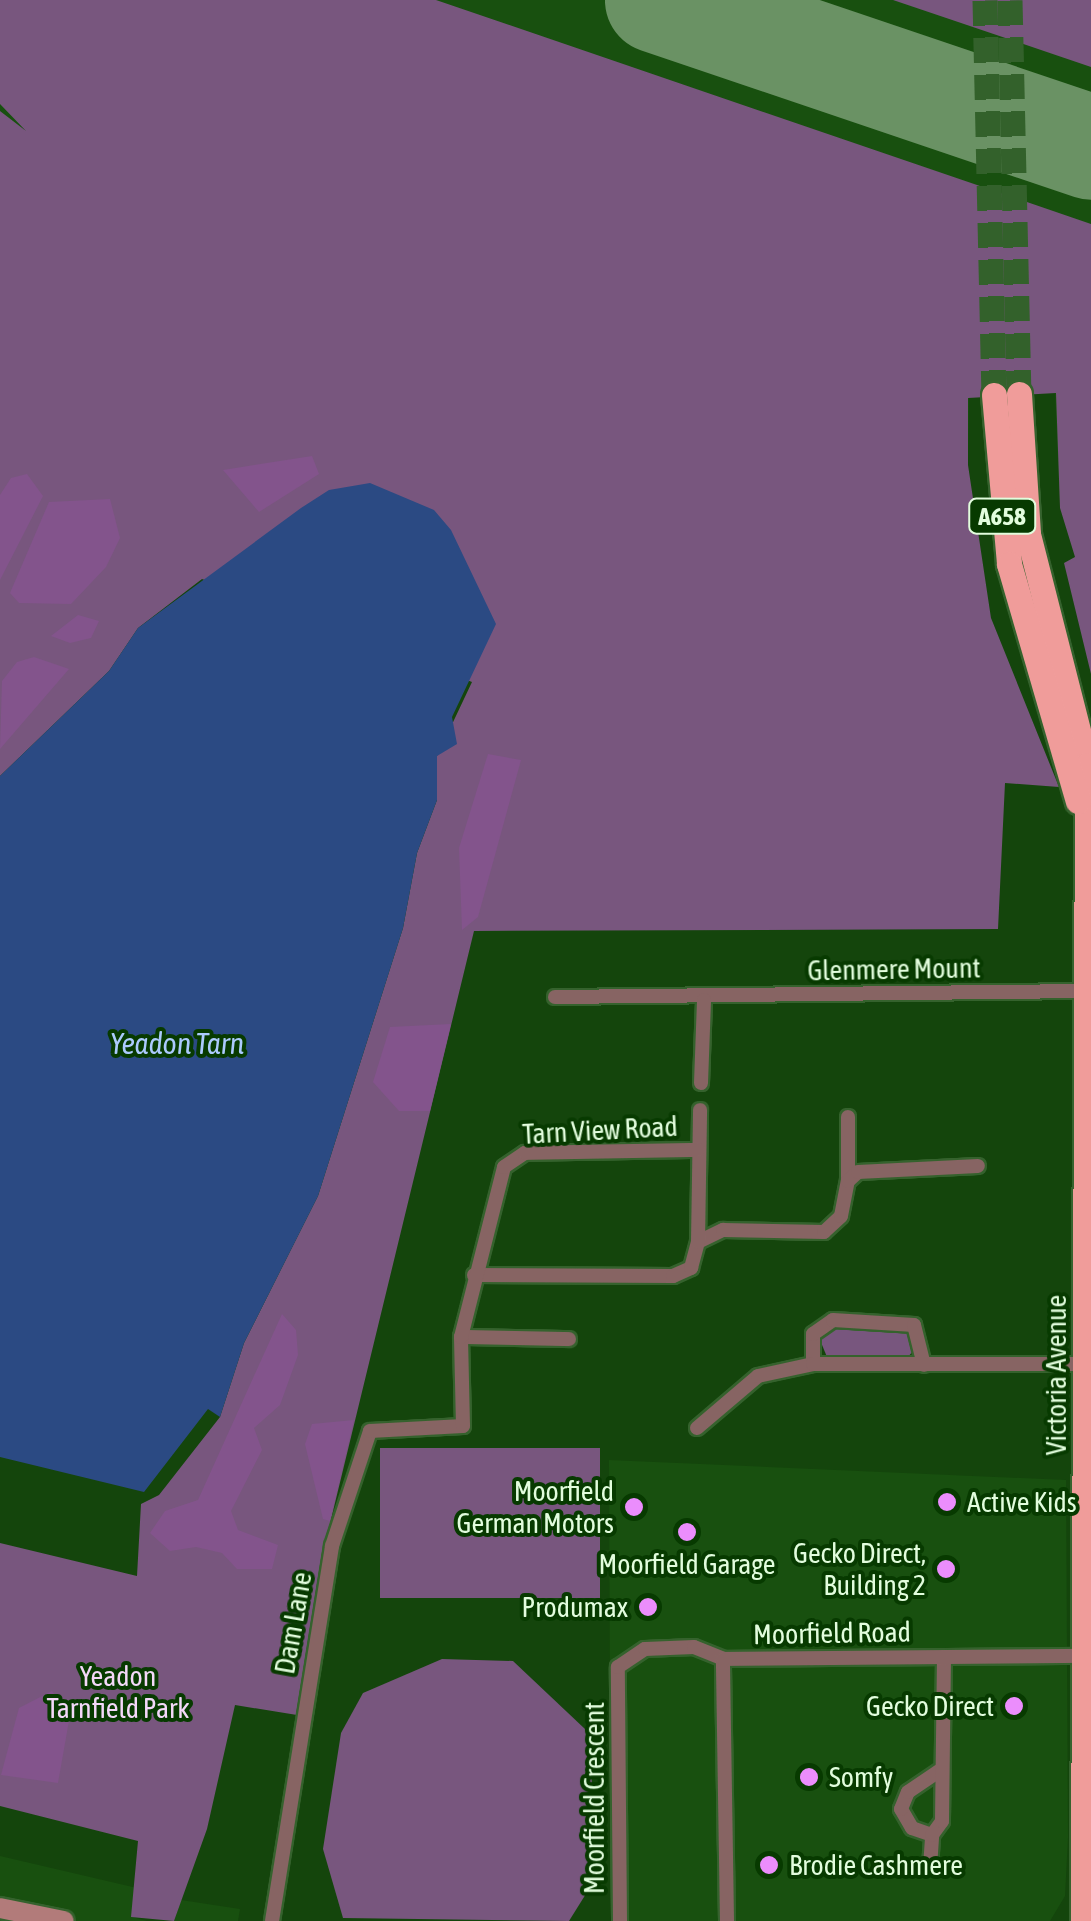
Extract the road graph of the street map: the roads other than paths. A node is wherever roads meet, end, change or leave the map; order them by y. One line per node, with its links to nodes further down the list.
1 (1006, 395): 2 (highway, Victoria Avenue / A658)
2 (1086, 991): 4 (street, Glenmere Mount); 13 (highway, Victoria Avenue / A658)
3 (555, 997): 4 (street, Glenmere Mount)
4 (704, 1000): 5 (street)
5 (701, 1083)
6 (700, 1110): 8 (street)
7 (848, 1117): 10 (street)
8 (698, 1150): 11 (street); 12 (street, Tarn View Road)
9 (978, 1166): 10 (street)
10 (848, 1181): 11 (street)
11 (698, 1242): 12 (street)
12 (474, 1274): 14 (street, Tarn View Road)
13 (1089, 1333): 17 (highway, Victoria Avenue / A658)
14 (460, 1337): 15 (street); 19 (street, Tarn View Road)
15 (569, 1338)
16 (813, 1364): 18 (street); 18 (street); 20 (street)
17 (1087, 1364): 18 (street); 21 (highway, Victoria Avenue / A658)
18 (924, 1365)
19 (463, 1426): 31 (street, Dam Lane)
20 (697, 1428)
21 (1088, 1586): 22 (highway, Victoria Avenue / A658)
22 (1084, 1656): 23 (street, Moorfield Road); 26 (highway, Victoria Avenue / A658)
23 (944, 1657): 24 (street, Moorfield Road); 25 (street)
24 (722, 1659): 32 (street, Moorfield Crescent); 33 (street, Moorfield Road)
25 (942, 1770): 27 (street); 27 (street)
26 (1086, 1833): 34 (highway, Victoria Avenue / A658)
27 (932, 1835): 28 (street)
28 (930, 1867)
29 (0, 1908): 30 (street)
30 (64, 1921)
31 (272, 1921)
32 (620, 1921)
33 (726, 1921)
34 (1083, 1921)

